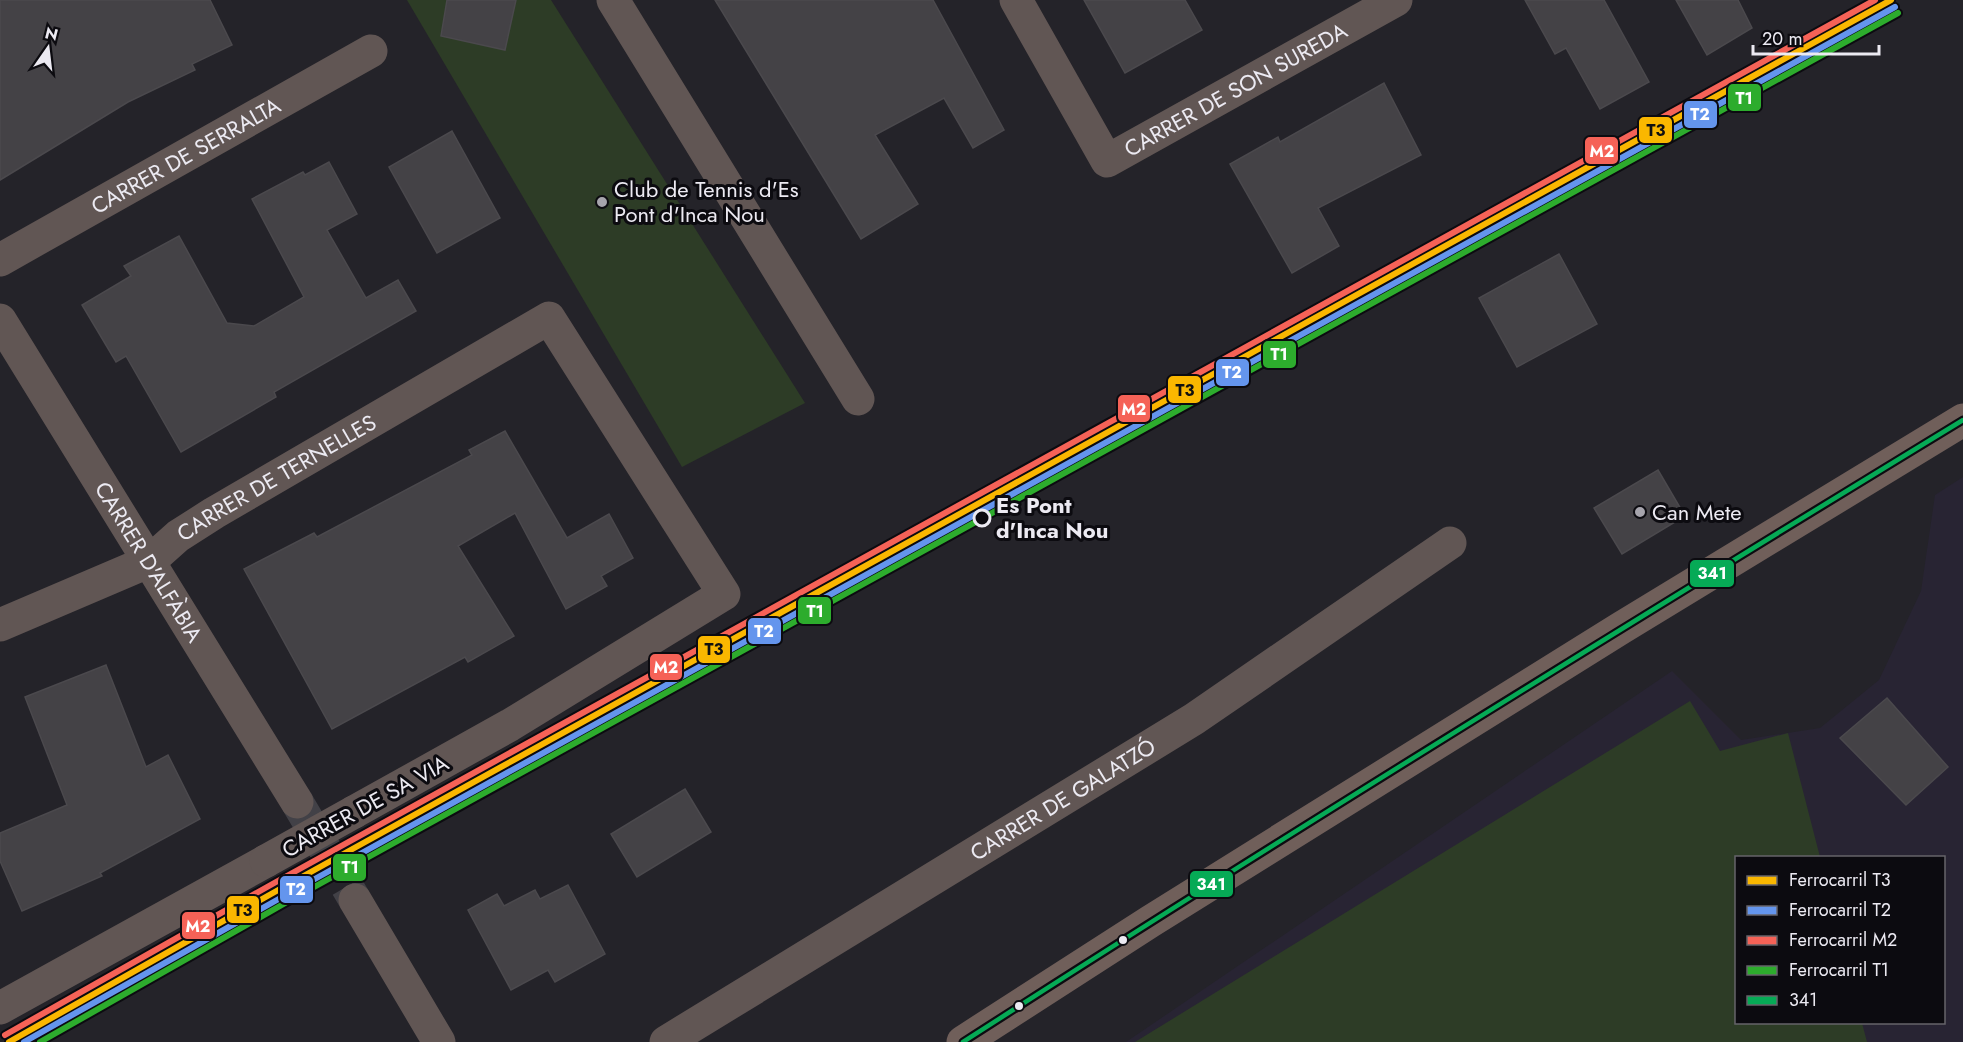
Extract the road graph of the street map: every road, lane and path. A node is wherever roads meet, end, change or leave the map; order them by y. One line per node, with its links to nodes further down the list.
1 (613, 0): 7 (street)
2 (1016, 0): 3 (street, CARRER DE SON SUREDA)
3 (1396, 0)
4 (371, 51): 5 (street, CARRER DE SERRALTA)
5 (0, 260)
6 (0, 320): 10 (street, CARRER D'ALFÀBIA)
7 (858, 399)
8 (1963, 420): 18 (main road)
9 (1450, 543): 17 (street, CARRER DE GALATZÓ)
10 (150, 561): 11 (street, CARRER DE TERNELLES); 12 (street, CARRER DE TERNELLES); 13 (street, CARRER D'ALFÀBIA)
11 (724, 594): 15 (street, CARRER DE SA VIA, bridge)
12 (0, 625)
13 (297, 802)
14 (355, 900): 16 (street)
15 (0, 1008)
16 (439, 1042)
17 (666, 1042)
18 (963, 1042)

